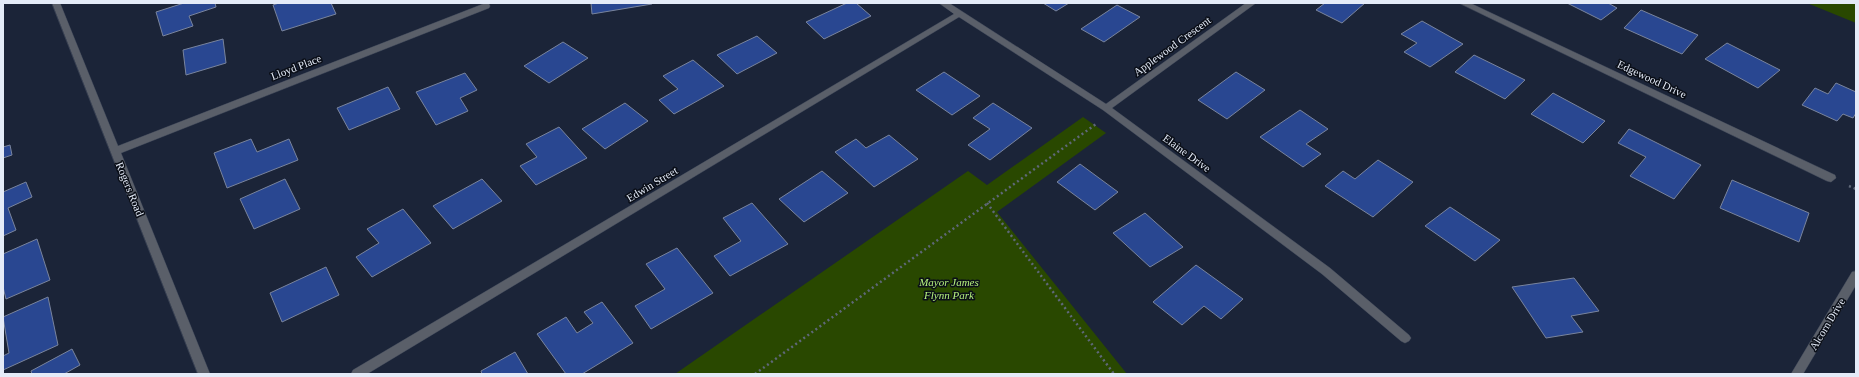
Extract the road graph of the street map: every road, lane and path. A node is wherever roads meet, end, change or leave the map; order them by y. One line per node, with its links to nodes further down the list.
1 (56, 3): 8 (street, Rogers Road)
2 (943, 3): 6 (street, Elaine Drive)
3 (1252, 3): 7 (street, Applewood Crescent)
4 (1463, 3): 9 (street, Edgewood Drive)
5 (486, 6): 8 (street, Lloyd Place)
6 (959, 14): 7 (street, Elaine Drive); 14 (street, Edwin Street)
7 (1109, 110): 10 (path); 12 (street, Elaine Drive)
8 (115, 151): 13 (street, Rogers Road)
9 (1831, 178)
10 (986, 203): 15 (path); 16 (path)
11 (1856, 275): 17 (street, Alcorn Drive)
12 (1405, 338)
13 (204, 374)
14 (357, 374)
15 (755, 374)
16 (1114, 374)
17 (1797, 374)

